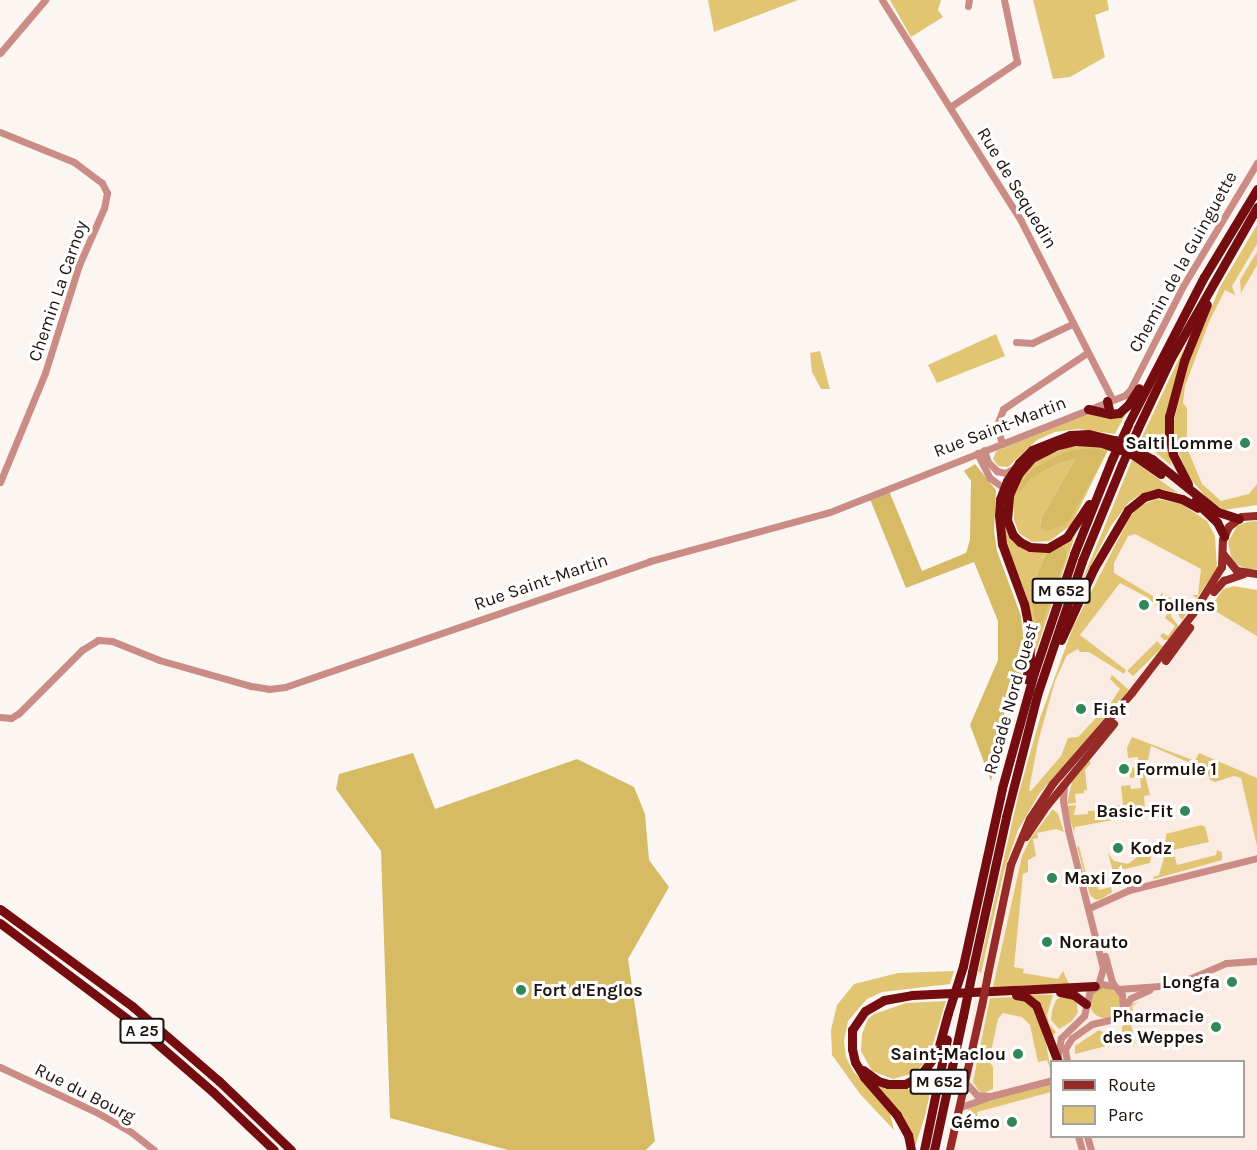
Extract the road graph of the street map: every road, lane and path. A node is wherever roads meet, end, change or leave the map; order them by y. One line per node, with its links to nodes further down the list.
1 (45, 0): 4 (street)
2 (882, 0): 5 (street, Rue de Sequedin)
3 (1004, 0): 5 (street)
4 (0, 53)
5 (950, 107): 12 (street, Rue de Sequedin)
6 (0, 132): 23 (street, Chemin La Carnoy)
7 (1257, 163): 15 (street, Chemin de la Guinguette)
8 (1257, 189): 11 (highway, Rocade Nord Ouest / M 652)
9 (1257, 207): 10 (highway, Rocade Nord Ouest / M 652)
10 (1218, 274): 25 (highway); 31 (highway, Rocade Nord Ouest / M 652, bridge)
11 (1204, 277): 17 (highway); 20 (highway, Rocade Nord Ouest / M 652, bridge)
12 (1072, 324): 13 (street); 14 (street, Rue de Sequedin)
13 (1016, 342)
14 (1087, 352): 15 (street, Rue de Sequedin); 18 (street)
15 (1109, 400): 16 (street, Rue Saint-Martin); 17 (highway)
16 (1088, 409): 17 (highway); 18 (street, Rue Saint-Martin)
17 (1110, 414)
18 (1002, 444): 19 (street, Rue Saint-Martin)
19 (981, 452): 21 (street); 24 (street); 32 (street, Rue Saint-Martin)
20 (1112, 459): 22 (highway); 33 (highway, Rocade Nord Ouest / M 652)
21 (1015, 468): 24 (highway); 25 (highway)
22 (1016, 478): 24 (highway); 27 (highway)
23 (0, 482)
24 (1004, 488): 33 (highway)
25 (1192, 491): 26 (highway)
26 (1251, 515): 28 (main road)
27 (1212, 517): 28 (highway); 31 (highway)
28 (1224, 536): 29 (main road)
29 (1224, 555): 30 (main road); 35 (main road)
30 (1252, 575): 34 (main road)
31 (1037, 695): 68 (highway, Rocade Nord Ouest / M 652, bridge)
32 (0, 717)
33 (1018, 725): 52 (highway, Rocade Nord Ouest / M 652, bridge)
34 (1067, 781): 36 (main road); 37 (street)
35 (1053, 784): 36 (street); 39 (main road)
36 (1053, 798): 37 (street); 39 (main road)
37 (1068, 830): 40 (street)
38 (1257, 858): 40 (street)
39 (1005, 897): 60 (main road, bridge)
40 (1089, 908): 42 (street)
41 (0, 909): 65 (highway, A 25)
42 (1092, 921): 46 (street); 47 (street)
43 (0, 924): 64 (highway, A 25)
44 (1257, 961): 45 (street)
45 (1164, 985): 47 (street); 51 (street)
46 (1096, 986): 47 (street); 48 (highway); 50 (street)
47 (1116, 988): 51 (street)
48 (1028, 991): 49 (highway); 50 (highway)
49 (993, 992): 54 (highway); 57 (highway)
50 (1086, 1006): 53 (street); 55 (street)
51 (1122, 1009): 53 (street)
52 (951, 1013): 57 (highway); 67 (highway, M 652)
53 (1101, 1021): 56 (street)
54 (1057, 1060)
55 (1058, 1060)
56 (1067, 1060)
57 (855, 1062): 66 (highway, M 652)
58 (0, 1067): 63 (street, Rue du Bourg)
59 (1050, 1081): 61 (street)
60 (966, 1083): 61 (street); 62 (main road)
61 (991, 1096): 62 (street)
62 (961, 1107): 69 (main road)
63 (154, 1150)
64 (274, 1150)
65 (291, 1150)
66 (911, 1150)
67 (924, 1150)
68 (934, 1150)
69 (950, 1150)

